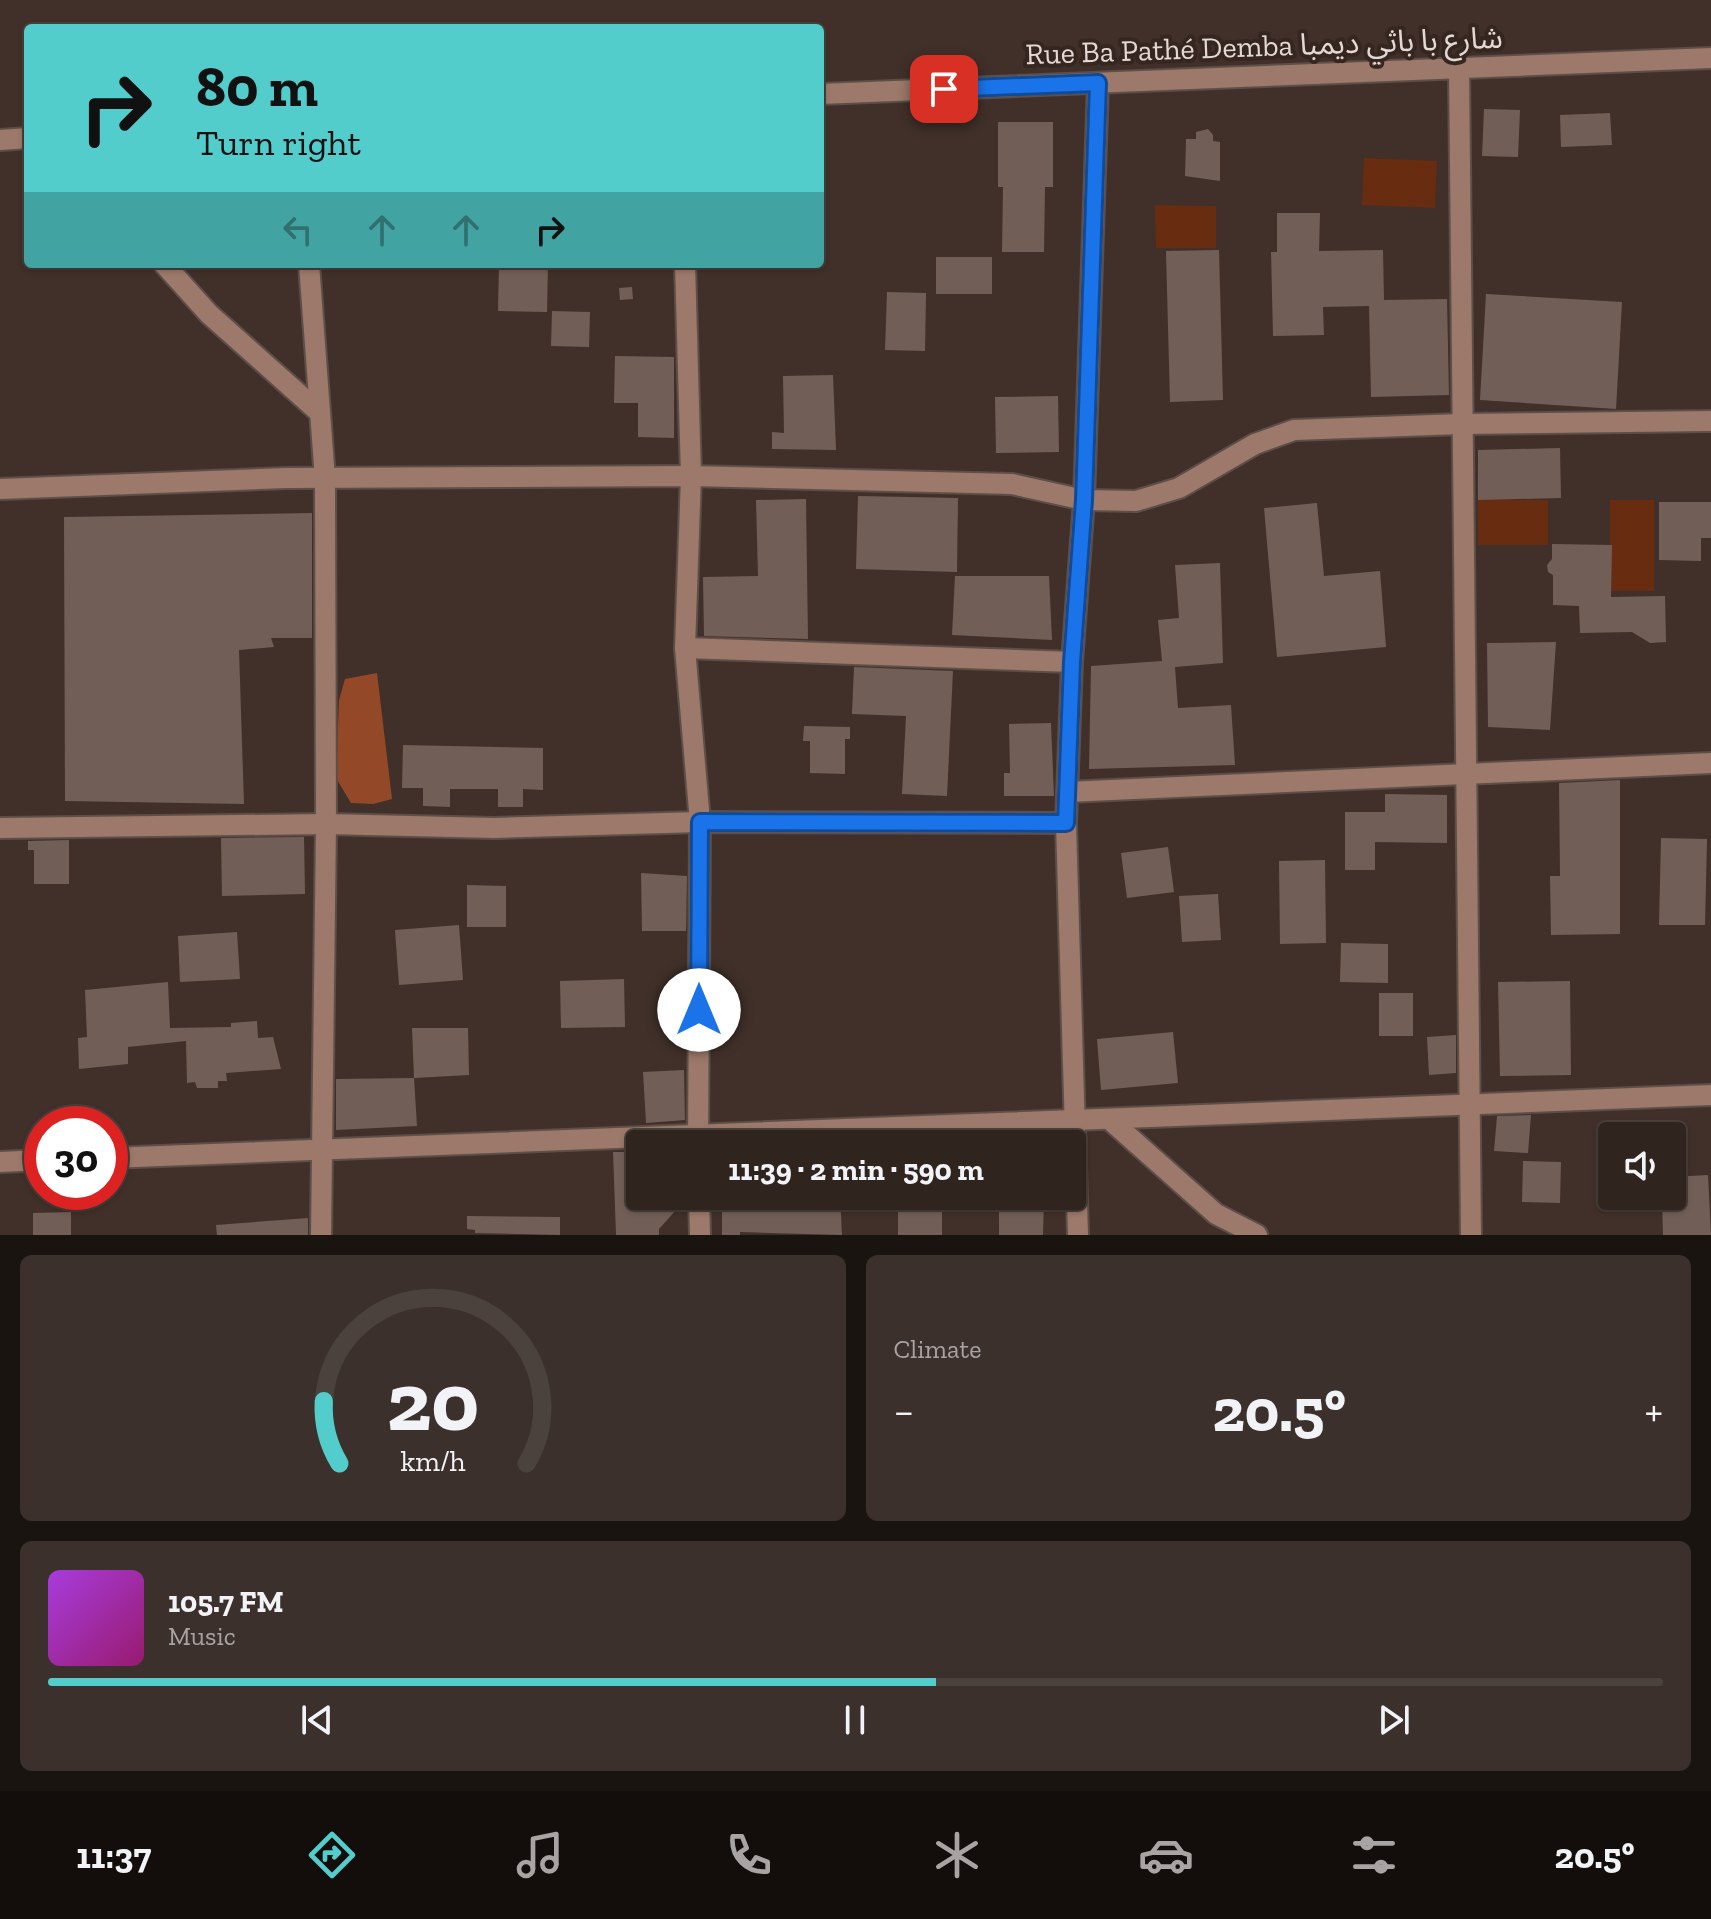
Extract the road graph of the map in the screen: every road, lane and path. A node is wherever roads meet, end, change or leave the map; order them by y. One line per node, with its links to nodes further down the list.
1 (1711, 58): 2 (street, Rue Ba Pathé Demba شارع با باثي ديمبا)
2 (1459, 68): 3 (street, Rue Ba Pathé Demba شارع با باثي ديمبا); 12 (street)
3 (1098, 83): 4 (street, Rue Ba Pathé Demba شارع با باثي ديمبا); 16 (street)
4 (824, 94)
5 (24, 138): 6 (street)
6 (0, 140)
7 (168, 268): 10 (street)
8 (309, 268): 10 (street)
9 (685, 268): 13 (street)
10 (320, 413): 14 (street)
11 (1711, 421): 12 (street)
12 (1461, 424): 16 (street); 20 (street)
13 (691, 476): 14 (street); 16 (street); 17 (street)
14 (325, 479): 15 (street); 24 (street)
15 (0, 489)
16 (1084, 500): 18 (street)
17 (685, 648): 18 (street); 22 (street)
18 (1072, 662): 21 (street)
19 (1711, 763): 20 (street)
20 (1466, 774): 21 (street); 27 (street)
21 (1067, 792): 23 (street)
22 (700, 822): 23 (street); 24 (street); 30 (street)
23 (1066, 823): 29 (street)
24 (326, 824): 25 (street); 33 (street)
25 (0, 828)
26 (1711, 1095): 27 (street)
27 (1471, 1105): 28 (street); 42 (street)
28 (1109, 1119): 29 (street); 41 (street)
29 (1072, 1120): 31 (street); 40 (street)
30 (698, 1130)
31 (885, 1130)
32 (626, 1142): 33 (street)
33 (320, 1149): 34 (street); 38 (street)
34 (128, 1157)
35 (24, 1161): 36 (street)
36 (0, 1162)
37 (699, 1210): 39 (street)
38 (321, 1235)
39 (700, 1235)
40 (1078, 1235)
41 (1257, 1235)
42 (1471, 1235)

